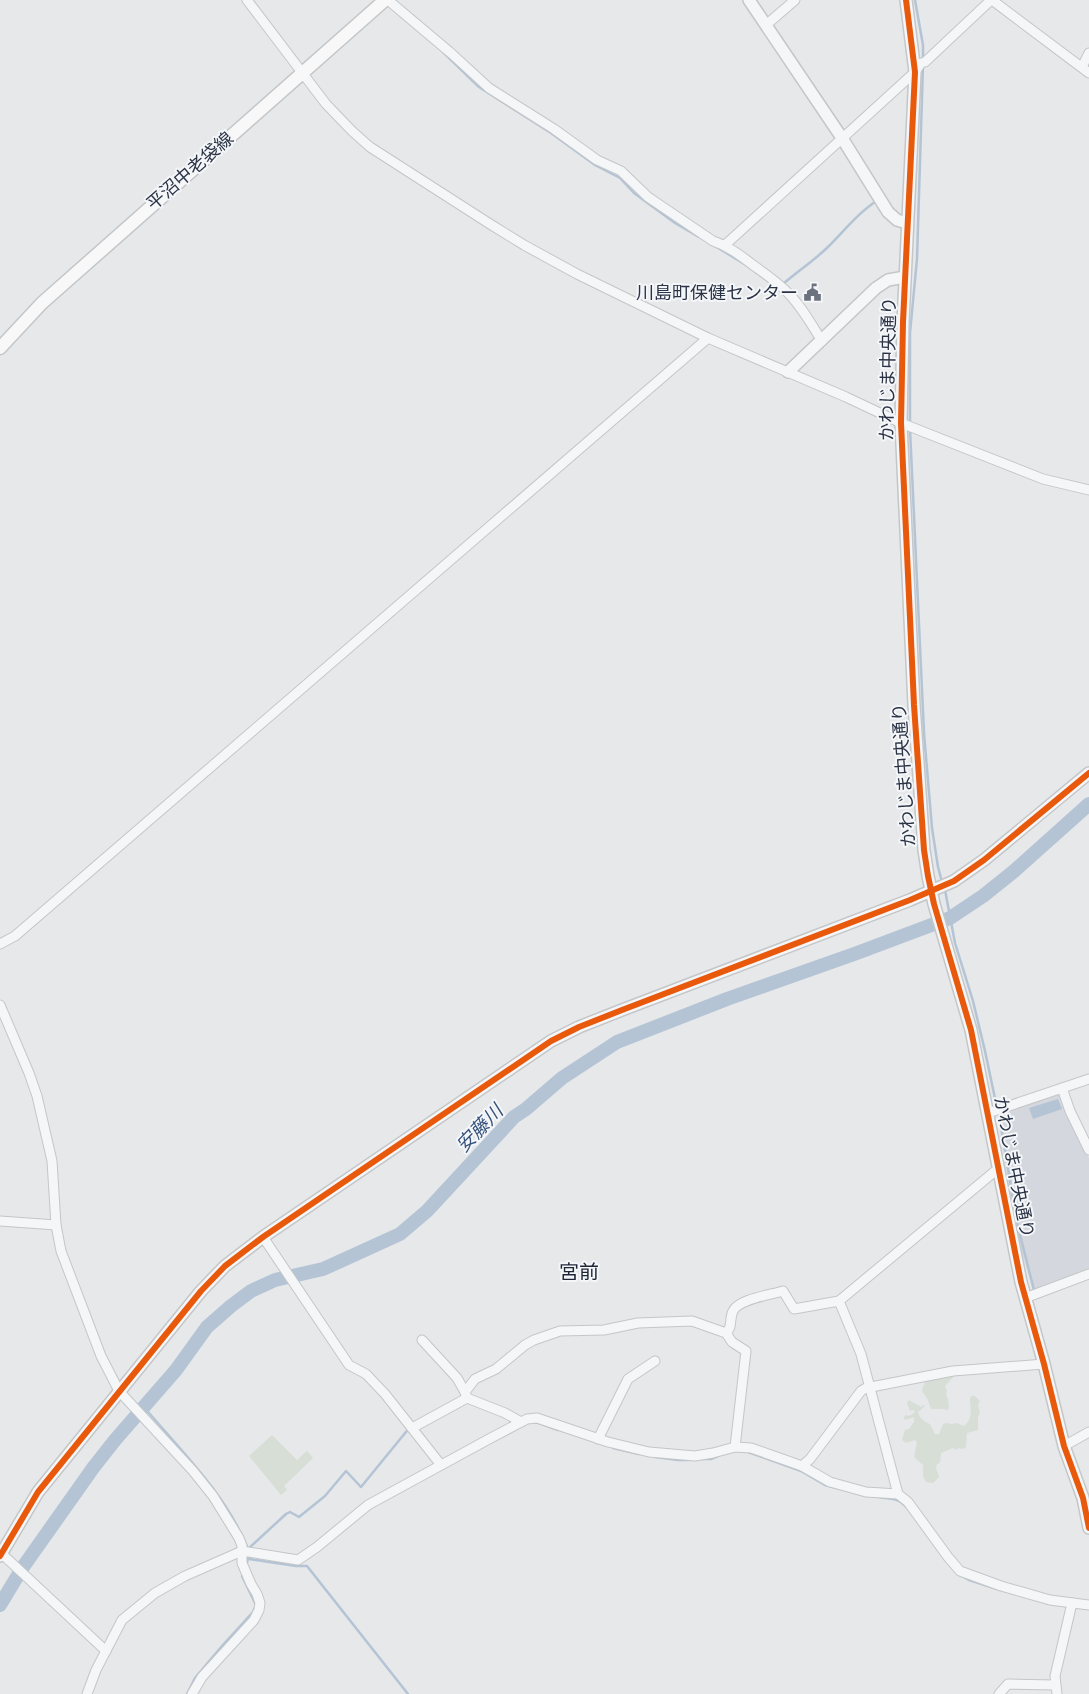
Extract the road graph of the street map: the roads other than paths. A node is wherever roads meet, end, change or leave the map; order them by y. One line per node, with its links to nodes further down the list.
1 (247, 0): 11 (street)
2 (387, 0): 11 (main road, 平沼中老袋線); 14 (street)
3 (749, 0): 7 (street)
4 (795, 0): 7 (street)
5 (906, 0): 9 (street, かわじま中央通り)
6 (992, 0): 9 (street); 10 (street)
7 (766, 26): 12 (street)
8 (1089, 53): 10 (street)
9 (920, 66): 12 (street); 13 (street, かわじま中央通り)
10 (1085, 70)
11 (303, 72): 16 (street); 18 (main road, 平沼中老袋線)
12 (842, 138): 13 (street); 14 (street)
13 (907, 223): 15 (street, かわじま中央通り)
14 (725, 245): 17 (street)
15 (905, 277): 17 (street); 20 (street, かわじま中央通り)
16 (708, 338): 19 (street); 24 (street)
17 (822, 341): 19 (street)
18 (0, 348)
19 (788, 372): 20 (street)
20 (901, 423): 21 (street); 23 (street, かわじま中央通り)
21 (1089, 490)
22 (1089, 773): 23 (street)
23 (931, 892): 28 (street, かわじま中央通り); 33 (street)
24 (0, 944)
25 (0, 1005): 32 (street)
26 (1089, 1079): 27 (street)
27 (1062, 1088): 28 (street); 29 (street)
28 (988, 1113): 30 (street, かわじま中央通り)
29 (1089, 1150)
30 (999, 1170): 35 (street, かわじま中央通り); 36 (street)
31 (0, 1221): 32 (street)
32 (56, 1225): 42 (street)
33 (263, 1237): 42 (street); 45 (street)
34 (1089, 1274): 35 (street)
35 (1026, 1298): 40 (street, かわじま中央通り)
36 (839, 1301): 37 (street); 41 (street)
37 (726, 1333): 43 (street); 49 (street)
38 (422, 1340): 43 (street)
39 (655, 1361): 47 (street)
40 (1044, 1364): 41 (street); 48 (street, かわじま中央通り)
41 (869, 1387): 51 (street); 52 (street)
42 (119, 1391): 54 (street); 55 (street)
43 (466, 1395): 44 (street); 45 (street)
44 (521, 1422): 47 (street); 50 (street)
45 (412, 1428): 50 (street)
46 (1089, 1432): 48 (street)
47 (598, 1439): 49 (street)
48 (1064, 1446): 53 (street, かわじま中央通り)
49 (735, 1447): 51 (street)
50 (441, 1465): 54 (street)
51 (802, 1466): 52 (street)
52 (898, 1494): 56 (street)
53 (1089, 1528)
54 (242, 1551): 58 (street); 61 (street)
55 (3, 1555): 58 (street)
56 (1072, 1603): 57 (street); 59 (street)
57 (1089, 1604)
58 (106, 1651): 60 (street)
59 (1056, 1690): 62 (street)
60 (87, 1694)
61 (192, 1694)
62 (1000, 1694)

